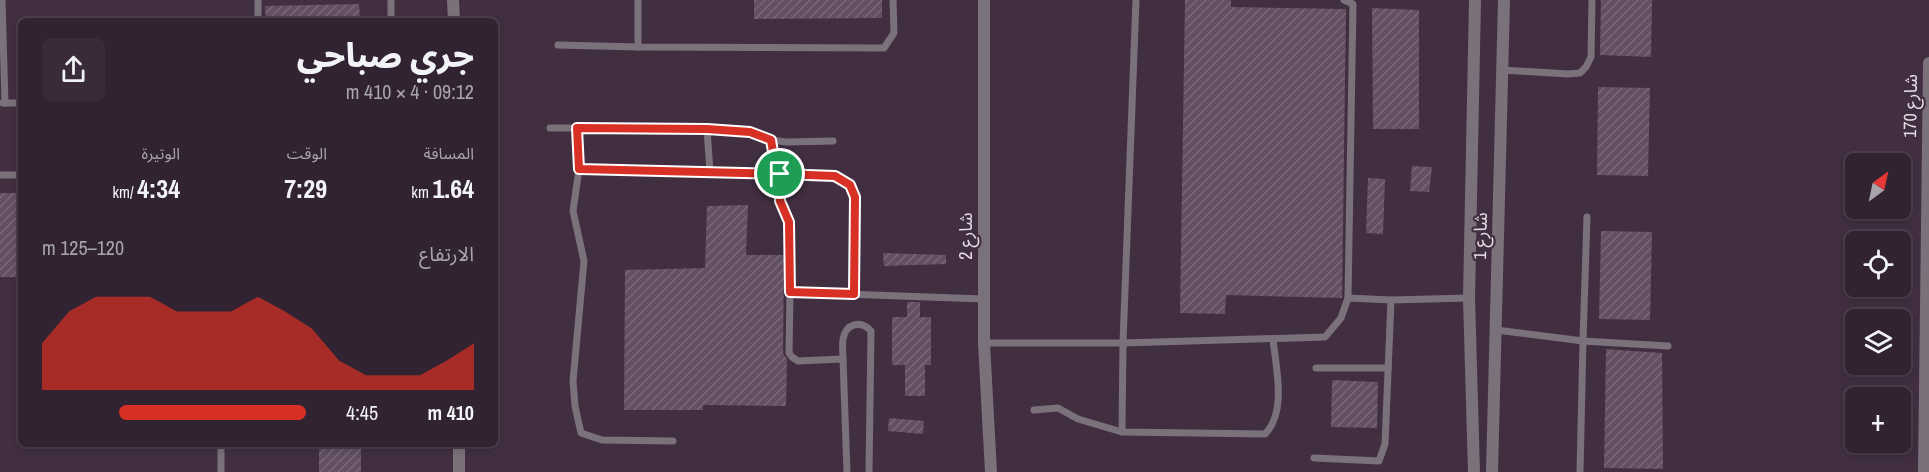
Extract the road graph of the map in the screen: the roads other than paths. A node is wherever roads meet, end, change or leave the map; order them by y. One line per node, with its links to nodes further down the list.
1 (2, 0): 20 (lane)
2 (258, 0): 13 (lane)
3 (391, 0): 14 (lane)
4 (453, 0): 15 (street)
5 (638, 0): 17 (lane)
6 (893, 0): 17 (lane)
7 (984, 0): 38 (street, شارع 2)
8 (1136, 0): 44 (lane)
9 (1344, 0): 36 (lane)
10 (1475, 0): 37 (street, شارع 1)
11 (1504, 0): 19 (street, شارع 1)
12 (1592, 0): 19 (lane)
13 (258, 18)
14 (391, 18)
15 (454, 18)
16 (558, 45): 17 (lane)
17 (638, 47)
18 (1929, 63): 33 (street, شارع 170)
19 (1502, 70): 40 (street, شارع 1)
20 (2, 103): 21 (lane)
21 (18, 103)
22 (550, 128): 23 (lane)
23 (577, 128): 24 (lane); 27 (lane)
24 (707, 129): 25 (lane); 28 (lane)
25 (771, 140): 26 (lane); 29 (lane)
26 (833, 141)
27 (579, 169): 28 (lane); 51 (lane)
28 (710, 172): 29 (lane)
29 (780, 174): 34 (lane); 35 (lane)
30 (0, 175): 31 (lane)
31 (18, 175)
32 (1587, 217): 42 (lane)
33 (1928, 226): 63 (street, شارع 170)
34 (790, 292): 35 (lane); 46 (lane)
35 (854, 294): 38 (lane)
36 (1348, 298): 39 (lane); 41 (lane)
37 (1469, 298): 39 (lane); 60 (street, شارع 1)
38 (983, 299): 43 (street, شارع 2)
39 (1391, 300): 48 (lane)
40 (1496, 330): 42 (lane); 61 (street, شارع 1)
41 (1273, 339): 44 (lane); 50 (lane)
42 (1583, 341): 45 (lane); 62 (lane)
43 (984, 343): 44 (lane); 59 (street, شارع 2)
44 (1123, 343): 50 (lane)
45 (1668, 346)
46 (843, 359): 57 (lane); 58 (lane)
47 (1316, 368): 48 (lane)
48 (1388, 368): 54 (lane)
49 (1035, 410): 50 (lane)
50 (1122, 432)
51 (673, 441)
52 (221, 447): 55 (lane)
53 (459, 447): 56 (street)
54 (1314, 458)
55 (221, 472)
56 (459, 472)
57 (847, 472)
58 (869, 472)
59 (991, 472)
60 (1474, 472)
61 (1492, 472)
62 (1581, 472)
63 (1924, 472)

